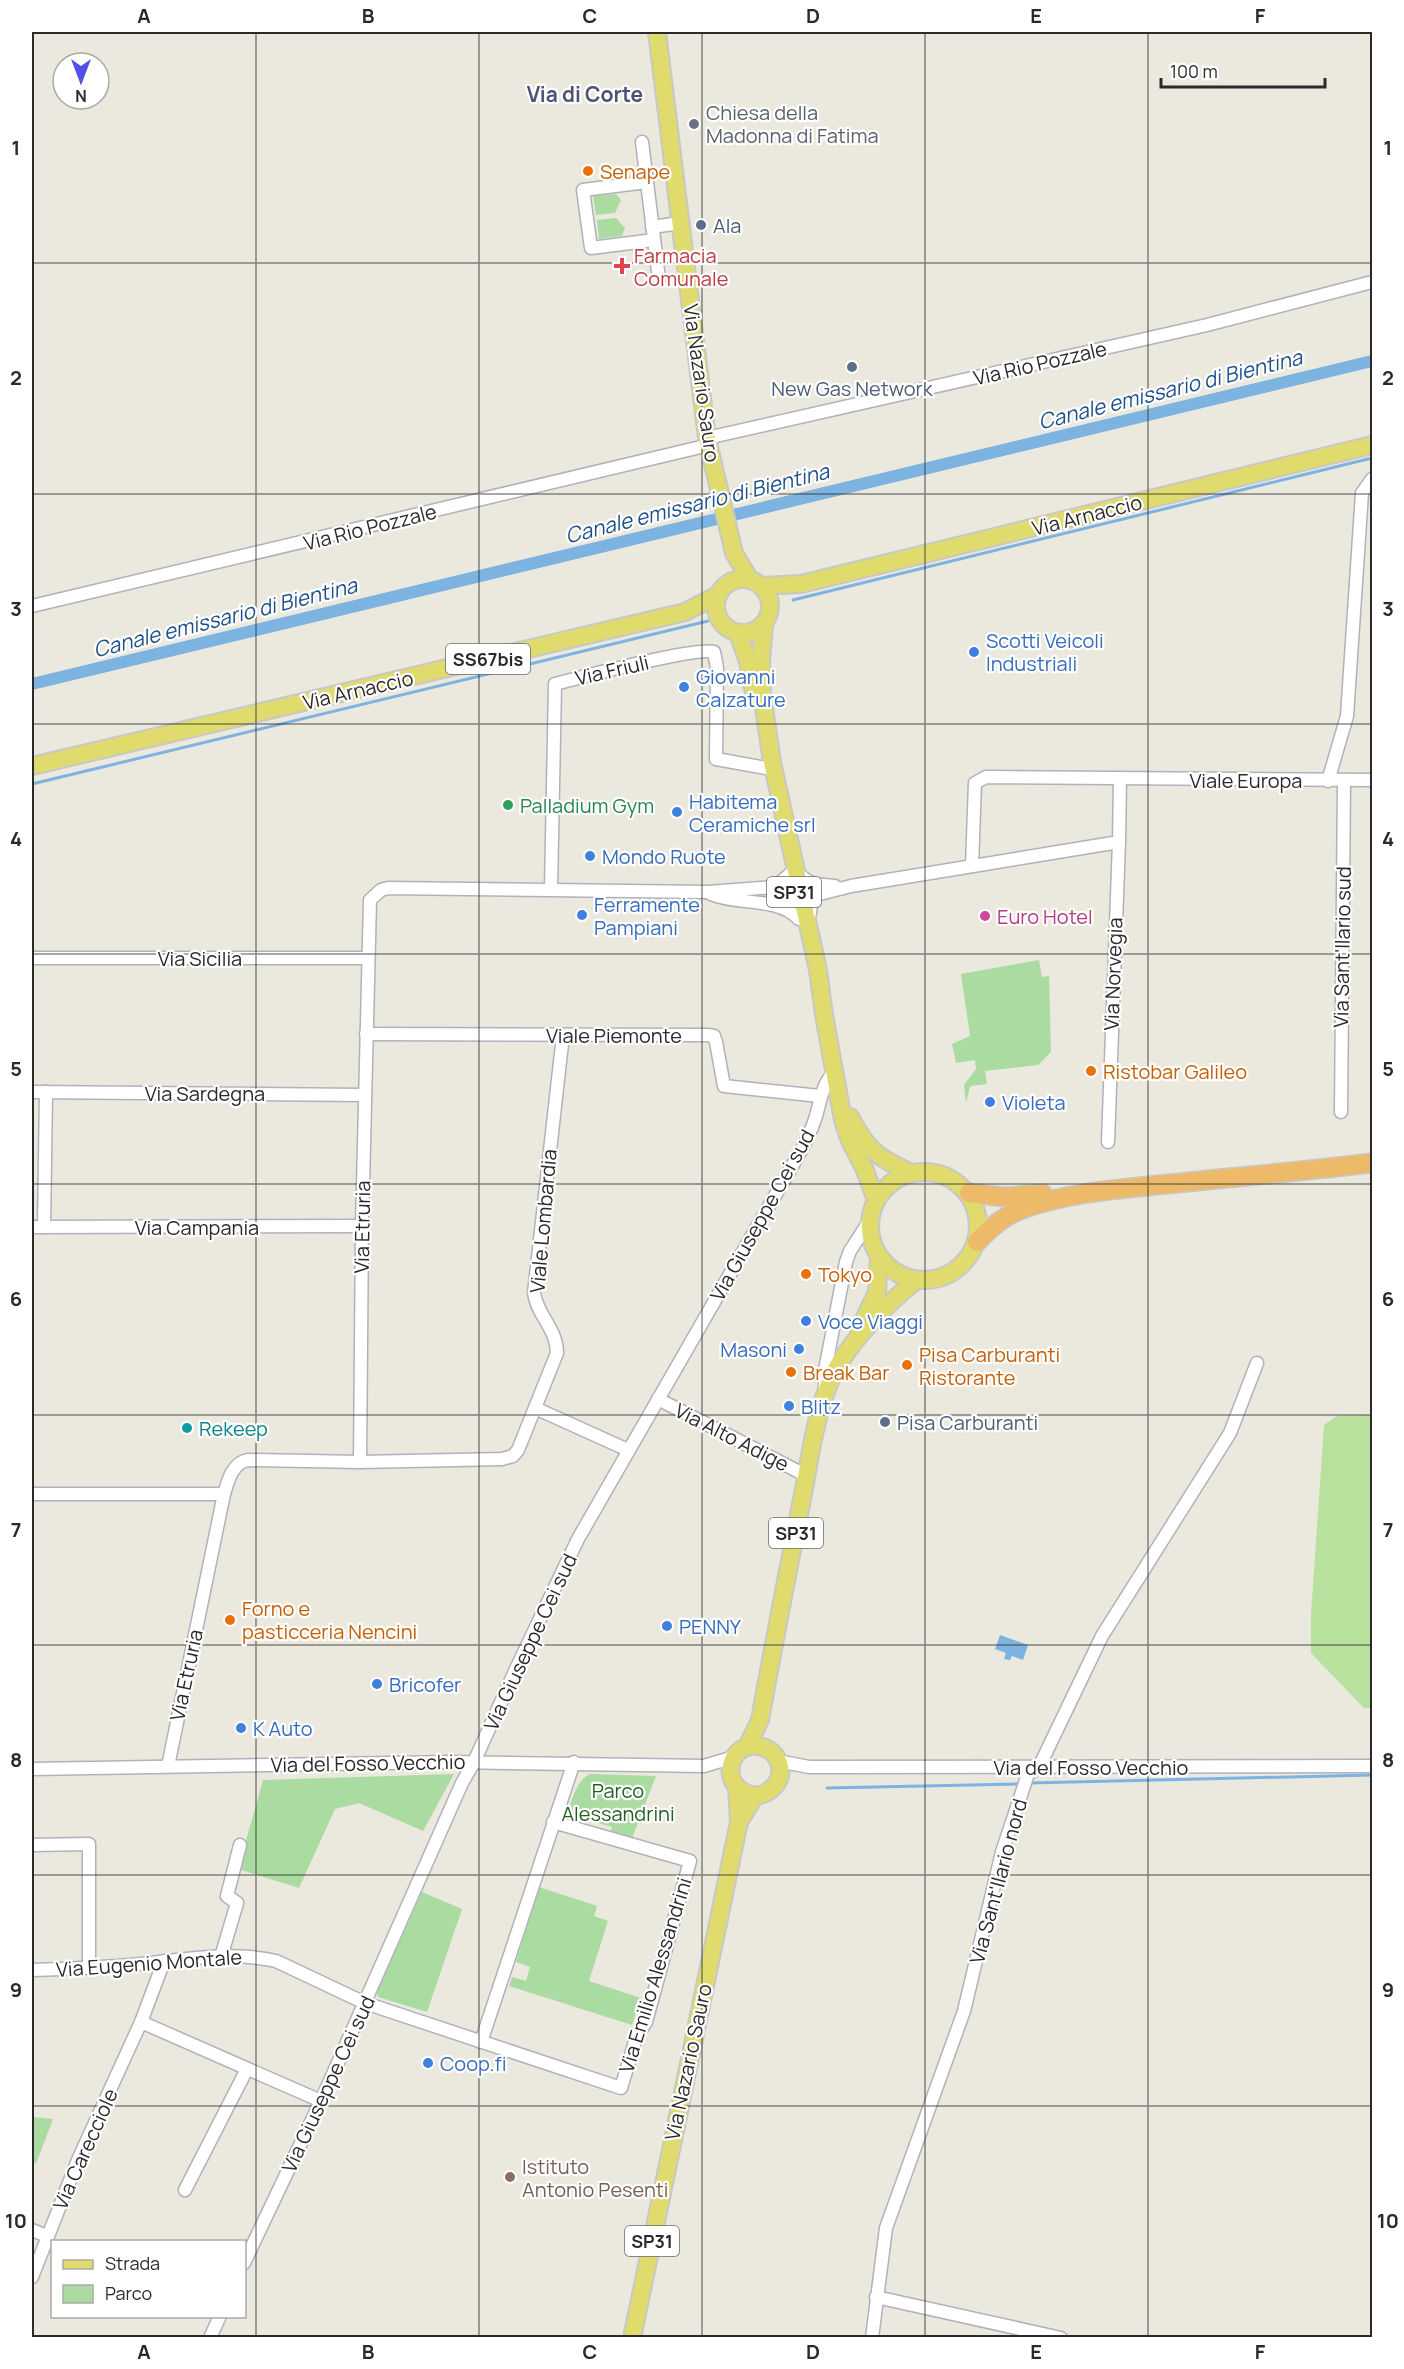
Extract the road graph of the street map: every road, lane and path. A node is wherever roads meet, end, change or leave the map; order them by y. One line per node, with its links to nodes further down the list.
1 (657, 32): 4 (main road, Via Nazario Sauro)
2 (642, 142): 3 (street)
3 (647, 182): 5 (street); 6 (street)
4 (680, 223): 5 (street); 9 (main road, Via Nazario Sauro)
5 (652, 227): 6 (street)
6 (654, 240): 7 (street)
7 (659, 279)
8 (1372, 282): 9 (street, Via Rio Pozzale)
9 (708, 442): 12 (main road, Via Nazario Sauro); 17 (street, Via Rio Pozzale)
10 (1372, 445): 14 (main road, Via Arnaccio / SS67bis)
11 (1372, 479): 26 (street)
12 (733, 550): 13 (main road, Via Nazario Sauro); 15 (main road, Via Nazario Sauro)
13 (756, 583): 14 (main road, Via Arnaccio / SS67bis); 15 (main road, SS67bis); 16 (main road)
14 (801, 584): 16 (main road, Via Arnaccio / SS67bis)
15 (723, 590): 18 (main road, Via Arnaccio / SS67bis); 19 (main road)
16 (770, 603): 20 (main road)
17 (32, 606)
18 (685, 612): 19 (main road, Via Arnaccio / SS67bis); 22 (main road, Via Arnaccio / SS67bis)
19 (717, 614): 21 (main road)
20 (764, 624): 21 (main road); 30 (main road, SP31)
21 (738, 633): 23 (main road, SP31)
22 (32, 766)
23 (766, 768): 30 (main road, SP31); 32 (street, Via Friuli)
24 (1120, 779): 26 (street, Viale Europa); 28 (street); 29 (street, Viale Europa)
25 (1372, 780): 27 (street, Viale Europa)
26 (1328, 781): 27 (street, Viale Europa)
27 (1344, 781): 47 (street, Via Sant'Ilario sud)
28 (1119, 842): 29 (street); 48 (street, Via Norvegia)
29 (972, 866): 31 (street)
30 (793, 874): 31 (street); 33 (street, Via Etruria); 34 (main road, SP31); 35 (main road, SP31)
31 (851, 886): 35 (street)
32 (551, 889): 33 (street, Via Etruria); 37 (street, Via Etruria)
33 (708, 892): 34 (street, Via Etruria)
34 (799, 919): 38 (main road, SP31)
35 (814, 950): 38 (main road, SP31)
36 (32, 958): 37 (street, Via Sicilia)
37 (368, 958): 39 (street, Via Etruria)
38 (824, 1016): 41 (main road, SP31)
39 (366, 1034): 40 (street, Viale Piemonte); 44 (street, Via Etruria)
40 (563, 1035): 45 (street, Viale Piemonte); 64 (street, Viale Lombardia)
41 (834, 1072): 45 (street, Via Giuseppe Cei sud); 46 (main road, SP31)
42 (32, 1092): 43 (street, Via Sardegna)
43 (46, 1092): 44 (street, Via Sardegna); 56 (street)
44 (365, 1095): 55 (street, Via Etruria)
45 (820, 1096): 63 (street, Via Giuseppe Cei sud)
46 (841, 1100): 51 (main road); 53 (main road, SP31)
47 (1341, 1112)
48 (1108, 1142)
49 (1372, 1155): 52 (highway)
50 (1372, 1162): 57 (highway)
51 (911, 1173): 52 (main road); 53 (main road, Via Nazario Sauro)
52 (969, 1193): 57 (main road)
53 (876, 1200): 54 (main road, Via Nazario Sauro)
54 (870, 1220): 58 (main road, Via Nazario Sauro); 62 (street, Via Nazario Sauro)
55 (362, 1226): 56 (street, Via Campania); 66 (street, Via Etruria)
56 (38, 1227)
57 (977, 1242): 59 (main road, Via Nazario Sauro / SP31)
58 (879, 1256): 59 (main road); 60 (main road, Via Nazario Sauro)
59 (917, 1280): 60 (main road, Via Nazario Sauro / SP31)
60 (848, 1352): 62 (main road, Via Nazario Sauro / SP31)
61 (1257, 1363): 79 (street)
62 (824, 1396): 67 (main road, Via Nazario Sauro / SP31)
63 (658, 1399): 65 (street, Via Giuseppe Cei sud); 67 (street, Via Alto Adige)
64 (535, 1408): 65 (street); 66 (street, Viale Lombardia)
65 (627, 1450): 74 (street, Via Giuseppe Cei sud)
66 (360, 1462): 69 (street, Via Etruria)
67 (807, 1476): 70 (main road, Via Nazario Sauro / SP31)
68 (32, 1494): 69 (street)
69 (224, 1494): 76 (street, Via Etruria)
70 (760, 1720): 71 (main road, Via Nazario Sauro / SP31); 72 (main road, Via Nazario Sauro / SP31)
71 (765, 1748): 72 (main road); 73 (main road)
72 (741, 1752): 77 (street, Via del Fosso Vecchio); 83 (main road, Via Nazario Sauro / SP31)
73 (778, 1761): 78 (street, Via del Fosso Vecchio); 82 (main road)
74 (474, 1762): 75 (street, Via del Fosso Vecchio); 76 (street, Via del Fosso Vecchio); 93 (street, Via Giuseppe Cei sud)
75 (574, 1762): 77 (street, Via del Fosso Vecchio); 85 (street)
76 (168, 1766): 81 (street, Via del Fosso Vecchio)
77 (704, 1766): 83 (street, Via del Fosso Vecchio)
78 (809, 1767): 79 (street, Via del Fosso Vecchio); 82 (street, Via del Fosso Vecchio)
79 (1039, 1767): 80 (street, Via del Fosso Vecchio); 104 (street, Via Sant'Ilario nord)
80 (1372, 1767)
81 (32, 1769)
82 (778, 1781): 84 (main road, Via Nazario Sauro / SP31)
83 (734, 1782): 84 (main road); 86 (main road, Via Nazario Sauro / SP31)
84 (755, 1796): 86 (main road, Via Nazario Sauro / SP31)
85 (553, 1822): 95 (street); 97 (street, Via Emilio Alessandrini)
86 (739, 1822): 107 (main road, Via Nazario Sauro / SP31)
87 (32, 1845): 91 (street)
88 (240, 1845): 89 (street)
89 (221, 1957): 90 (street, Via Eugenio Montale); 93 (street, Via Eugenio Montale)
90 (164, 1962): 91 (street, Via Eugenio Montale); 94 (street, Via Carecciole)
91 (89, 1968): 92 (street, Via Eugenio Montale)
92 (32, 1970)
93 (365, 2003): 95 (street, Via Eugenio Montale); 98 (street, Via Giuseppe Cei sud)
94 (141, 2022): 96 (street); 101 (street, Via Carecciole)
95 (480, 2042): 97 (street, Via Eugenio Montale)
96 (247, 2069): 98 (street); 99 (street)
97 (621, 2088)
98 (321, 2101): 102 (street, Via Giuseppe Cei sud)
99 (185, 2190)
100 (32, 2230): 101 (street)
101 (47, 2236): 103 (street, Via Carecciole)
102 (246, 2259)
103 (32, 2277)
104 (876, 2297): 108 (street, Via Sant'Ilario nord); 109 (street)
105 (219, 2318): 106 (street)
106 (210, 2337)
107 (632, 2337)
108 (872, 2337)
109 (1061, 2337)

